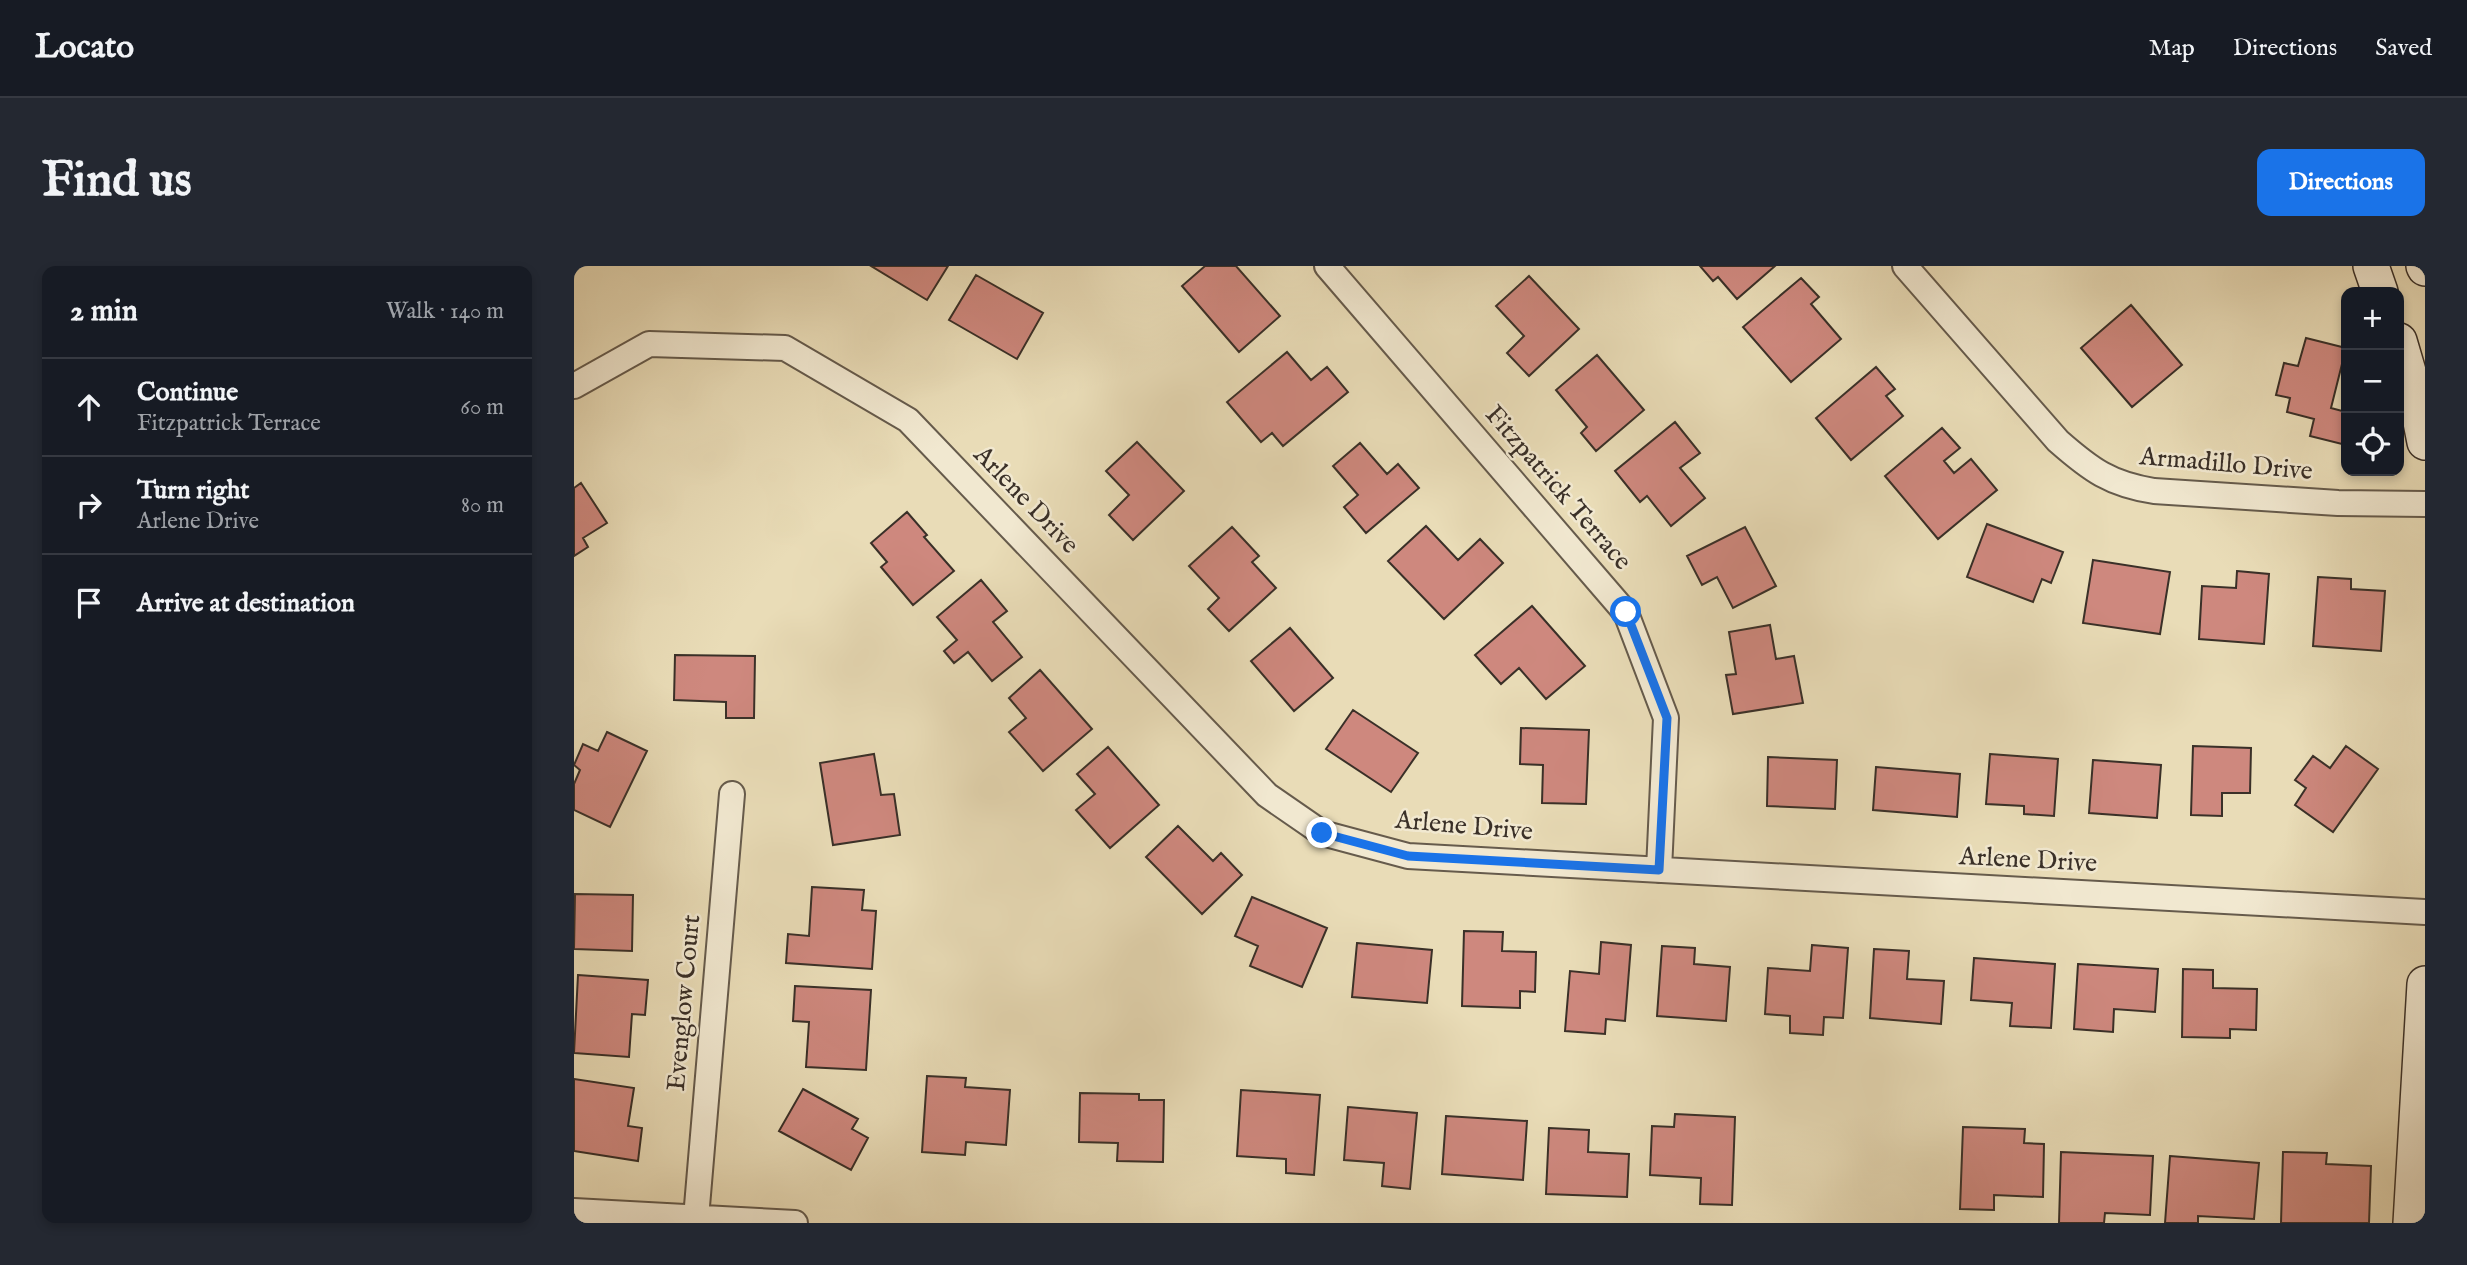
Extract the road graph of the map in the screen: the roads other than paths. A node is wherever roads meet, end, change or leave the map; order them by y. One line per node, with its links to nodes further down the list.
1 (1327, 266): 10 (street, Fitzpatrick Terrace)
2 (1905, 266): 8 (street, Armadillo Drive)
3 (2371, 266): 4 (street)
4 (2378, 287)
5 (2402, 350): 7 (street)
6 (574, 386): 10 (street, Arlene Drive)
7 (2425, 442)
8 (2425, 504)
9 (732, 794): 14 (street, Evenglow Court)
10 (1659, 870): 11 (street, Arlene Drive)
11 (2425, 912)
12 (2425, 984): 16 (street)
13 (574, 1211): 14 (street)
14 (696, 1218): 15 (street)
15 (795, 1223)
16 (2412, 1223)

